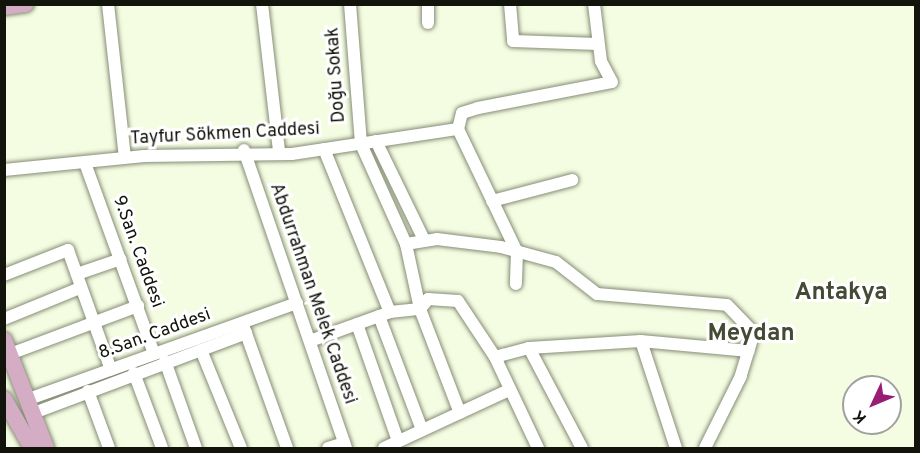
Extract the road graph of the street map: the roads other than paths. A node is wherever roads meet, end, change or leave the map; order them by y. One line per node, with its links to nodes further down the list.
1 (26, 4): 8 (main road)
2 (108, 4): 17 (street)
3 (262, 4): 16 (street)
4 (350, 4): 13 (street, Doğu Sokak)
5 (428, 4): 9 (street)
6 (510, 4): 10 (street)
7 (594, 4): 10 (street)
8 (4, 7)
9 (428, 23)
10 (598, 44): 11 (street)
11 (458, 129): 12 (street, Tayfur Sökmen Caddesi); 21 (street)
12 (376, 141): 13 (street, Tayfur Sökmen Caddesi); 22 (street)
13 (361, 144): 14 (street, Tayfur Sökmen Caddesi); 23 (street, Doğu Sokak)
14 (324, 149): 16 (street, Tayfur Sökmen Caddesi); 33 (street)
15 (244, 150): 16 (street, Tayfur Sökmen Caddesi); 17 (street, Tayfur Sökmen Caddesi); 30 (street, Abdurrahman Melek Caddesi)
16 (279, 150)
17 (125, 158): 18 (street, Tayfur Sökmen Caddesi)
18 (86, 163): 19 (street, Tayfur Sökmen Caddesi); 25 (street, 9.San. Caddesi)
19 (4, 170)
20 (572, 180): 21 (street)
21 (492, 201): 24 (street)
22 (424, 240): 23 (street); 24 (street)
23 (406, 244): 32 (street, Doğu Sokak)
24 (517, 252): 28 (street); 43 (street)
25 (121, 259): 26 (street); 31 (street, 9.San. Caddesi)
26 (77, 274): 27 (street); 29 (street)
27 (4, 275)
28 (516, 284)
29 (80, 288): 34 (street); 35 (street)
30 (297, 303): 37 (street, 8.San. Caddesi); 38 (street, Abdurrahman Melek Caddesi)
31 (138, 306): 35 (street); 44 (street, 9.San. Caddesi)
32 (420, 309): 33 (street); 45 (street); 53 (street, Doğu Sokak)
33 (384, 314): 36 (street); 54 (street)
34 (4, 319)
35 (96, 324): 40 (street); 47 (street)
36 (357, 324): 38 (street); 55 (street)
37 (244, 328): 42 (street, 8.San. Caddesi); 44 (street, 8.San. Caddesi); 63 (street)
38 (310, 341): 56 (street, Abdurrahman Melek Caddesi)
39 (641, 341): 41 (street); 43 (street); 68 (street)
40 (7, 347): 52 (main road)
41 (529, 348): 45 (street); 67 (street)
42 (201, 350): 46 (street, 8.San. Caddesi); 62 (street)
43 (748, 351): 69 (street)
44 (154, 354): 47 (street, 8.San. Caddesi)
45 (495, 357): 50 (street)
46 (165, 361): 48 (street, 8.San. Caddesi); 61 (street)
47 (111, 370): 52 (street, 8.San. Caddesi)
48 (134, 373): 49 (street, 8.San. Caddesi); 60 (street)
49 (88, 391): 52 (street, 8.San. Caddesi); 59 (street)
50 (507, 391): 53 (street); 66 (street)
51 (4, 399): 57 (main road)
52 (29, 407): 58 (main road)
53 (460, 413): 54 (street)
54 (422, 430): 55 (street)
55 (399, 441): 65 (street)
56 (345, 446): 64 (street)
57 (32, 448)
58 (46, 448)
59 (109, 448)
60 (162, 448)
61 (196, 448)
62 (241, 448)
63 (288, 448)
64 (328, 448)
65 (384, 448)
66 (538, 448)
67 (582, 448)
68 (676, 448)
69 (705, 448)

